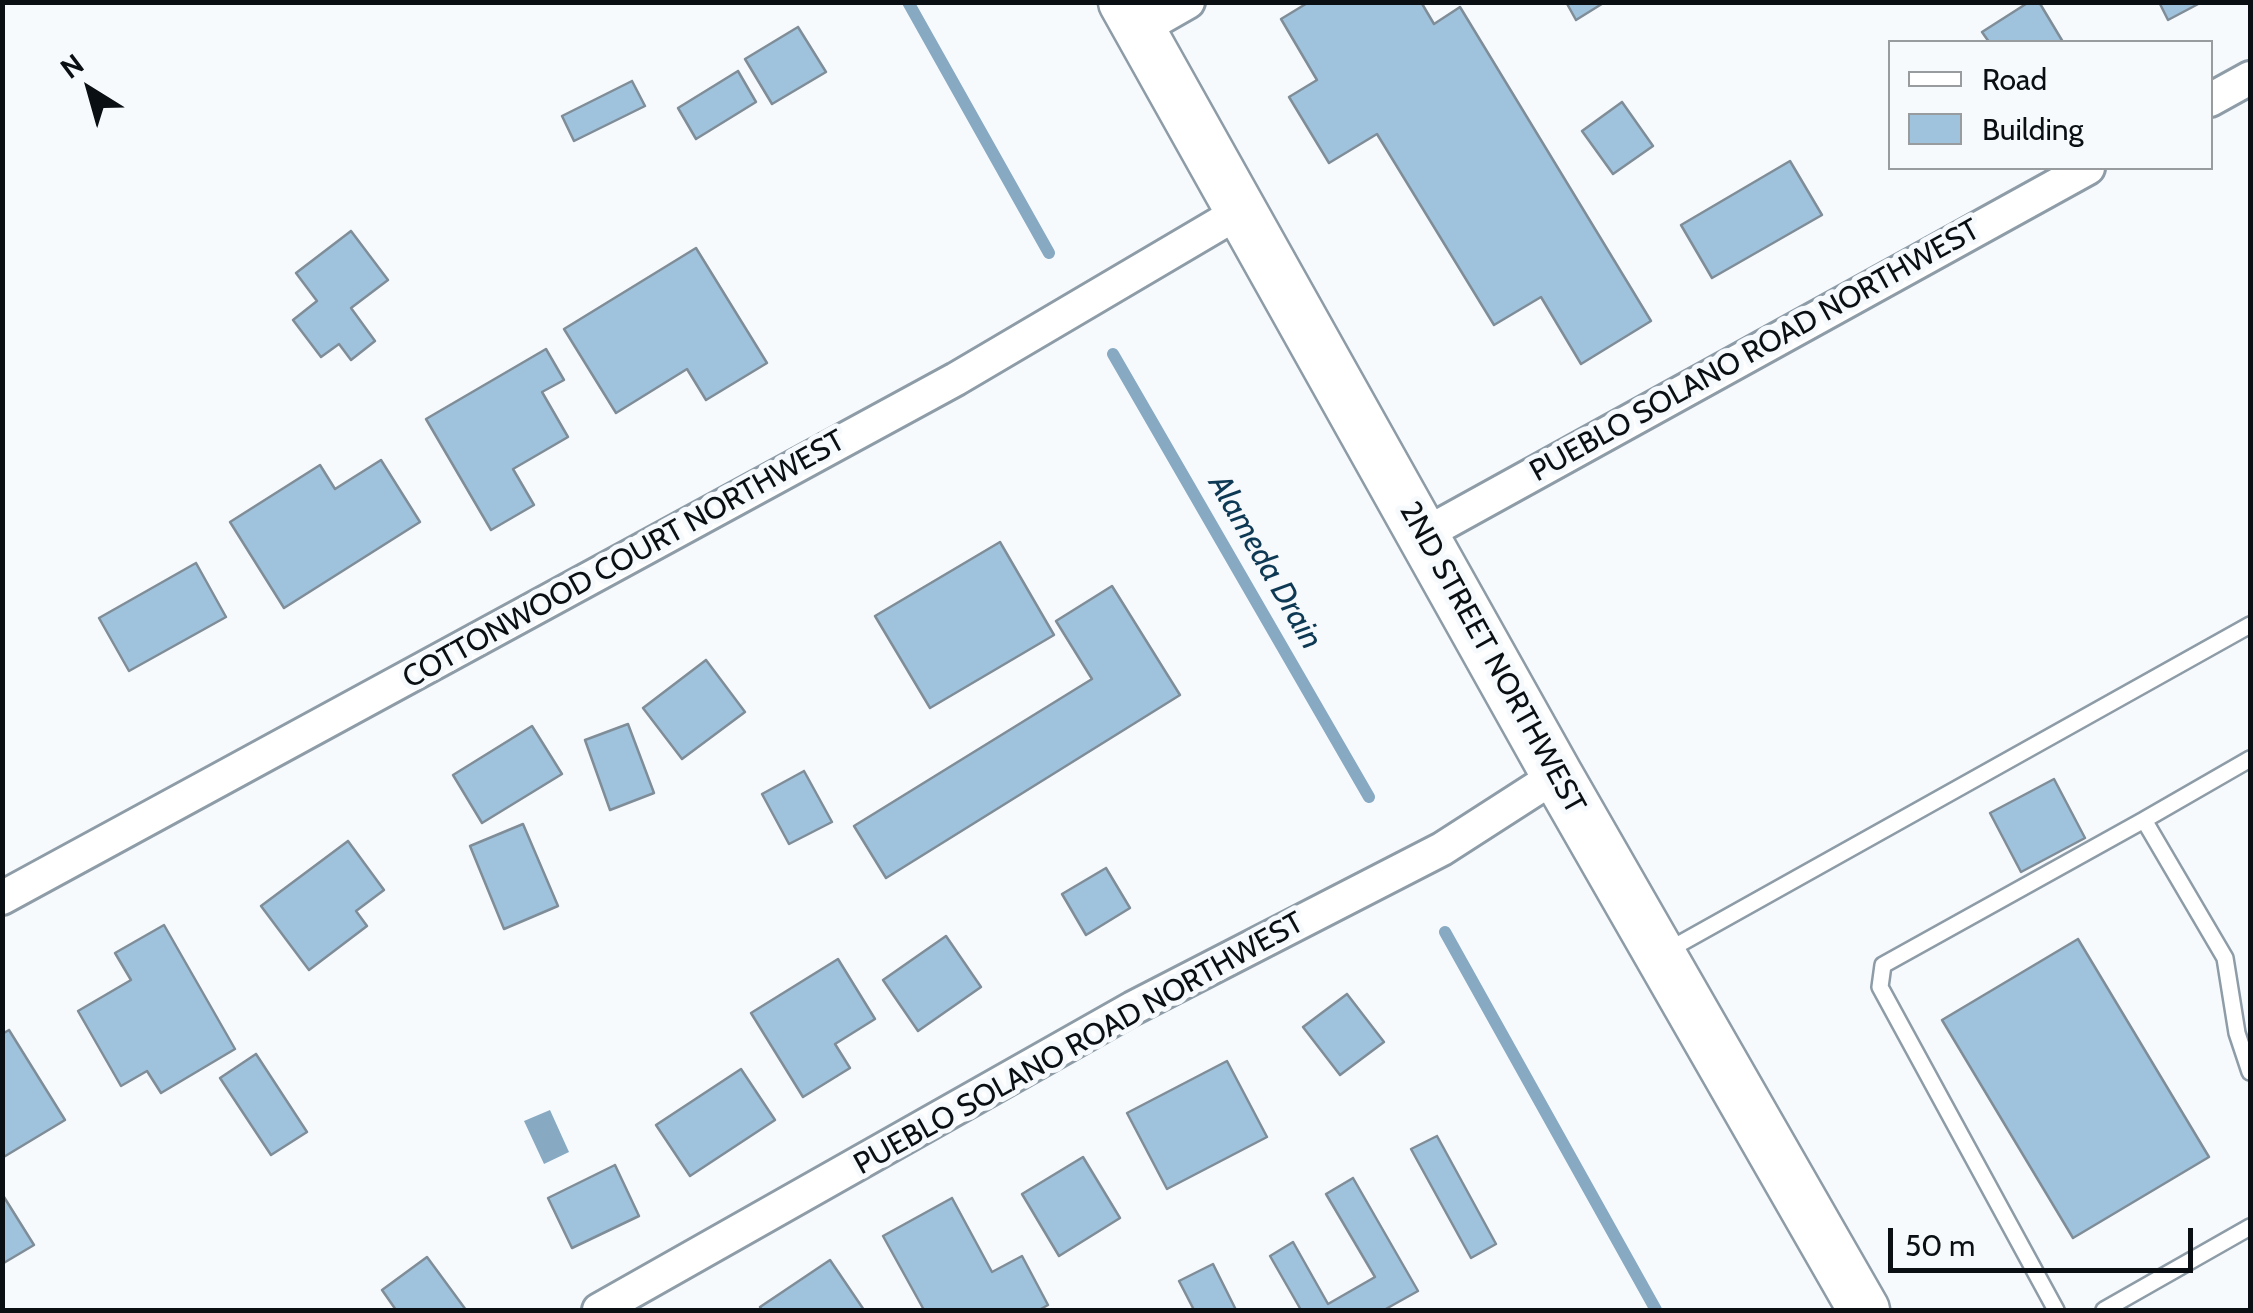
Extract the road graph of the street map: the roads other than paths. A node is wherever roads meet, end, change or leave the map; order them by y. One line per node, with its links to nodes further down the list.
1 (1188, 2): 2 (street)
2 (1131, 16): 6 (main road, 2ND STREET NORTHWEST)
3 (2250, 78): 4 (street)
4 (2213, 98)
5 (2084, 170): 7 (street, PUEBLO SOLANO ROAD NORTHWEST)
6 (1240, 211): 7 (main road, 2ND STREET NORTHWEST); 12 (street, COTTONWOOD COURT NORTHWEST)
7 (1423, 535): 10 (main road, 2ND STREET NORTHWEST)
8 (2250, 625): 13 (lane)
9 (2250, 759): 11 (lane)
10 (1557, 775): 13 (main road, 2ND STREET NORTHWEST); 16 (street, PUEBLO SOLANO ROAD NORTHWEST)
11 (2144, 820): 14 (lane); 18 (lane)
12 (2, 898)
13 (1660, 955): 17 (main road, 2ND STREET NORTHWEST)
14 (2250, 1072)
15 (2250, 1228): 19 (lane)
16 (599, 1310)
17 (1864, 1310)
18 (2056, 1310)
19 (2104, 1310)

